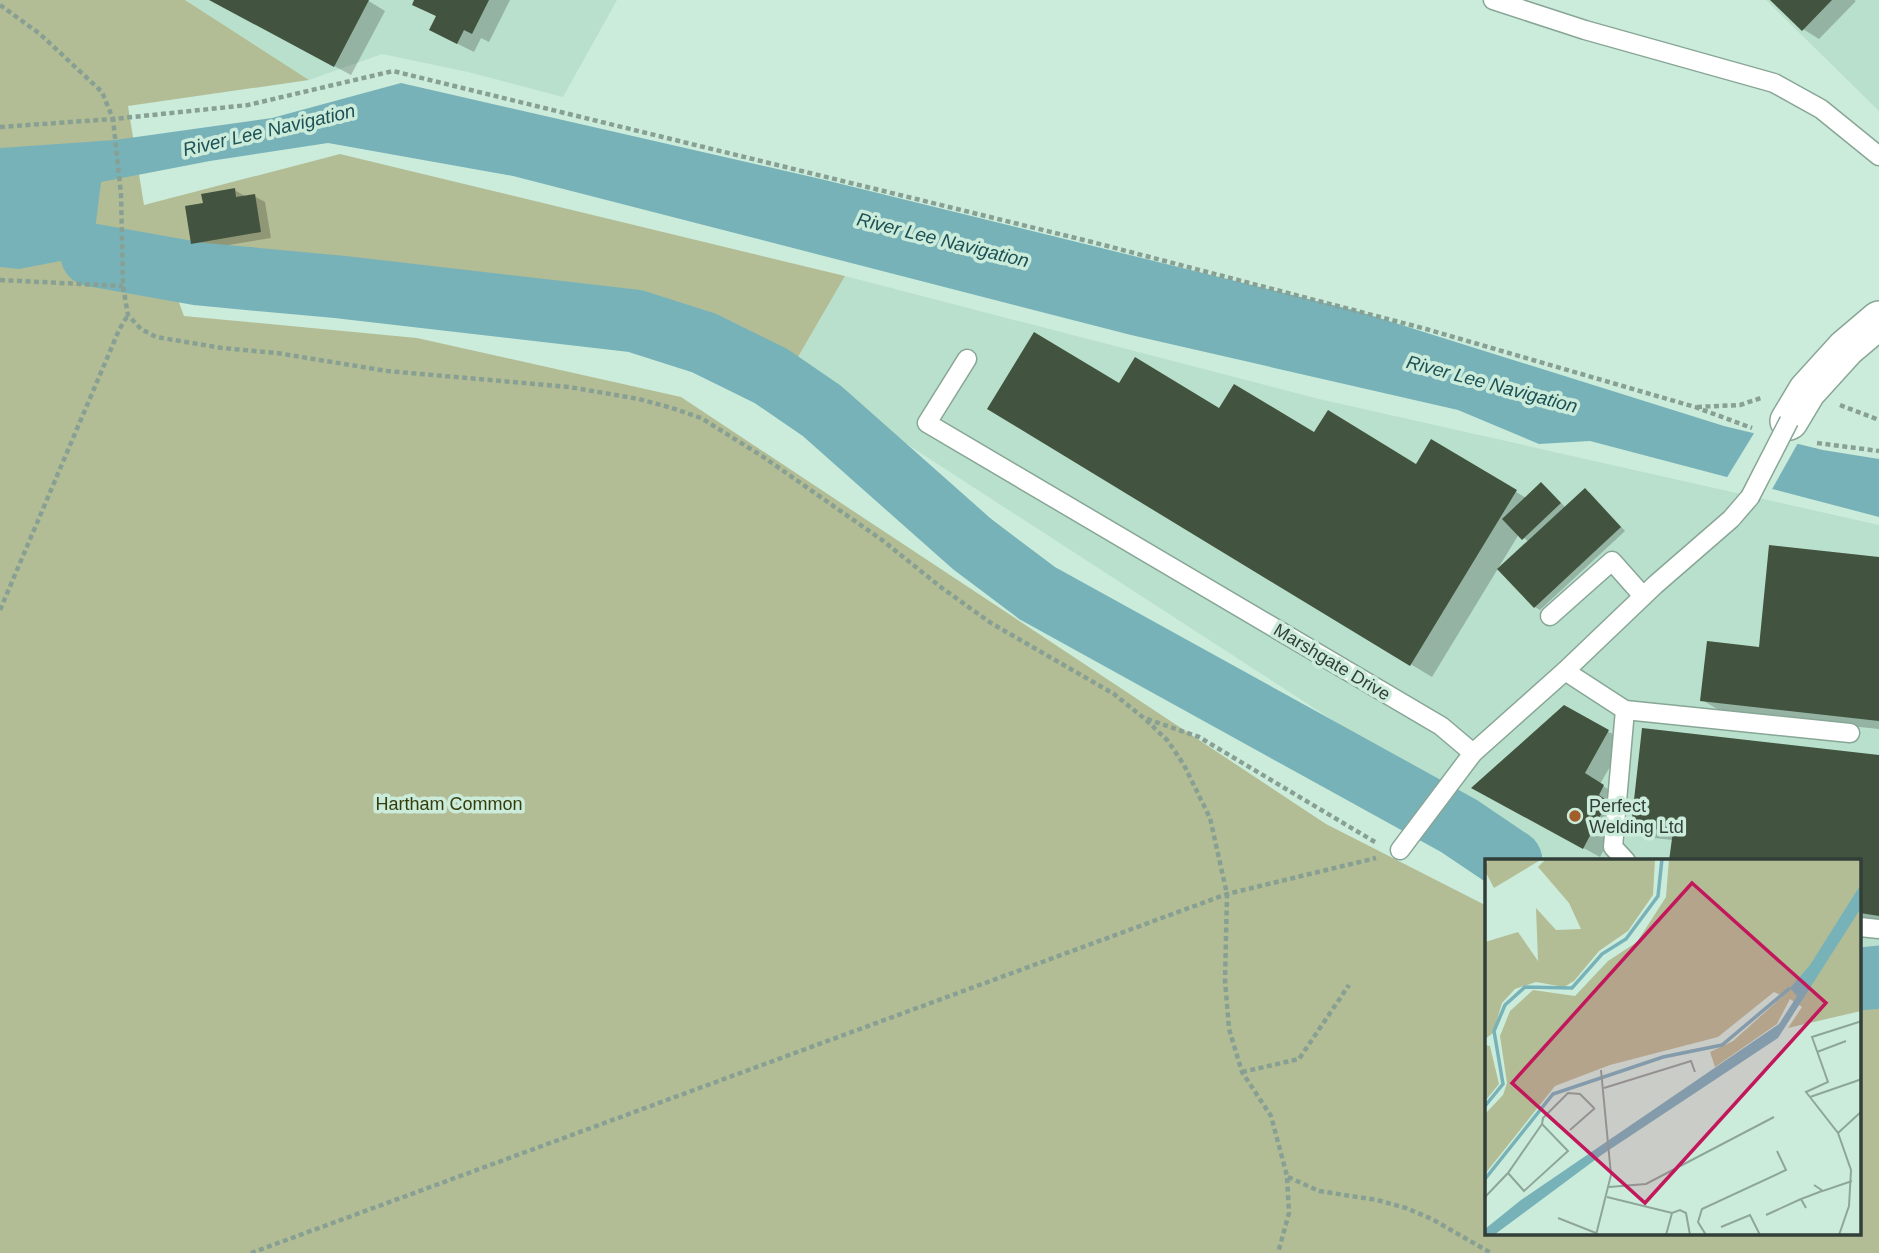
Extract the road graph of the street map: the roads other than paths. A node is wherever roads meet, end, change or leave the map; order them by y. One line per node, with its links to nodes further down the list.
1 (1493, 0): 2 (lane)
2 (1879, 156)
3 (1879, 320): 5 (street)
4 (967, 359): 11 (lane, Marshgate Drive)
5 (1800, 432): 6 (lane, bridge)
6 (1643, 596): 7 (lane); 8 (lane)
7 (1550, 616)
8 (1565, 671): 9 (lane); 11 (lane)
9 (1625, 710): 10 (lane); 13 (lane)
10 (1850, 733)
11 (1473, 754): 12 (lane)
12 (1399, 850)
13 (1624, 859)

